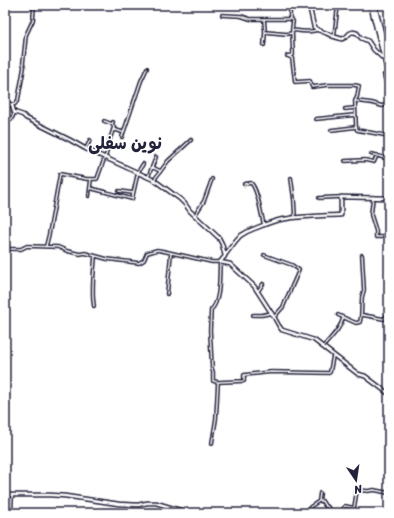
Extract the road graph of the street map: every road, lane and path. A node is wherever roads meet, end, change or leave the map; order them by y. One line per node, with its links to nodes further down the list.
1 (34, 5): 23 (street)
2 (290, 5): 8 (street)
3 (309, 5): 11 (street)
4 (338, 5): 14 (street)
5 (372, 5): 16 (highway)
6 (222, 15): 7 (street)
7 (264, 20): 8 (street); 12 (street)
8 (291, 20): 9 (street); 10 (street)
9 (296, 20)
10 (292, 30): 11 (street); 13 (street)
11 (316, 30): 14 (street)
12 (264, 32): 13 (street); 15 (street)
13 (292, 34): 20 (street)
14 (334, 37): 16 (street)
15 (264, 45)
16 (388, 62): 18 (highway)
17 (147, 68): 34 (street)
18 (389, 74): 19 (street)
19 (389, 93)
20 (355, 101): 22 (street); 24 (street)
21 (5, 102): 23 (street)
22 (389, 104)
23 (12, 105): 26 (street)
24 (355, 108): 25 (street); 27 (street)
25 (345, 109)
26 (14, 112): 28 (street); 39 (street)
27 (355, 115): 29 (street); 31 (street)
28 (5, 119)
29 (316, 119)
30 (104, 121): 32 (street)
31 (356, 127): 33 (street); 35 (street)
32 (113, 128): 34 (street); 42 (street)
33 (331, 130)
34 (123, 132): 36 (street)
35 (389, 133)
36 (122, 137)
37 (90, 140): 39 (street)
38 (191, 140): 48 (street)
39 (86, 149): 42 (street)
40 (371, 154): 41 (street)
41 (377, 155): 44 (street); 45 (street)
42 (105, 157): 49 (street); 53 (street)
43 (156, 157): 47 (street)
44 (389, 158)
45 (346, 161)
46 (143, 164): 49 (street)
47 (152, 167): 48 (street); 50 (street)
48 (160, 171): 54 (street)
49 (138, 172): 50 (street); 58 (street)
50 (148, 177): 54 (street)
51 (291, 178): 65 (street)
52 (212, 179): 64 (street)
53 (91, 180): 56 (street); 68 (street)
54 (154, 180): 64 (street)
55 (244, 184): 66 (street)
56 (90, 188): 58 (street); 59 (street)
57 (119, 191): 58 (street)
58 (133, 193)
59 (89, 196)
60 (341, 197): 61 (street); 62 (street); 65 (street)
61 (373, 197): 63 (street); 67 (street)
62 (319, 198)
63 (389, 198)
64 (195, 215): 74 (street)
65 (295, 218): 66 (street)
66 (264, 225): 74 (street)
67 (382, 237)
68 (46, 246): 69 (street); 73 (street)
69 (5, 249)
70 (171, 253): 73 (street); 75 (street); 78 (street)
71 (264, 255): 85 (street)
72 (362, 255): 84 (street)
73 (96, 256): 80 (street)
74 (225, 256): 75 (street)
75 (220, 262): 77 (street); 89 (street)
76 (263, 284): 77 (street)
77 (258, 291): 81 (street)
78 (167, 294)
79 (389, 303): 84 (street)
80 (94, 306)
81 (272, 313): 82 (street); 85 (street)
82 (253, 315)
83 (338, 315): 86 (street)
84 (361, 316): 86 (street)
85 (274, 317): 87 (street)
86 (343, 317): 87 (street)
87 (323, 347): 88 (street)
88 (333, 356): 89 (street); 90 (street)
89 (218, 382): 91 (street)
90 (389, 394)
91 (212, 443)
92 (320, 493): 96 (street)
93 (389, 493): 101 (street)
94 (5, 495): 95 (street)
95 (12, 496): 97 (street); 98 (street)
96 (319, 501): 99 (street); 100 (street)
97 (11, 513)
98 (196, 513)
99 (308, 513)
100 (328, 513)
101 (343, 513)

